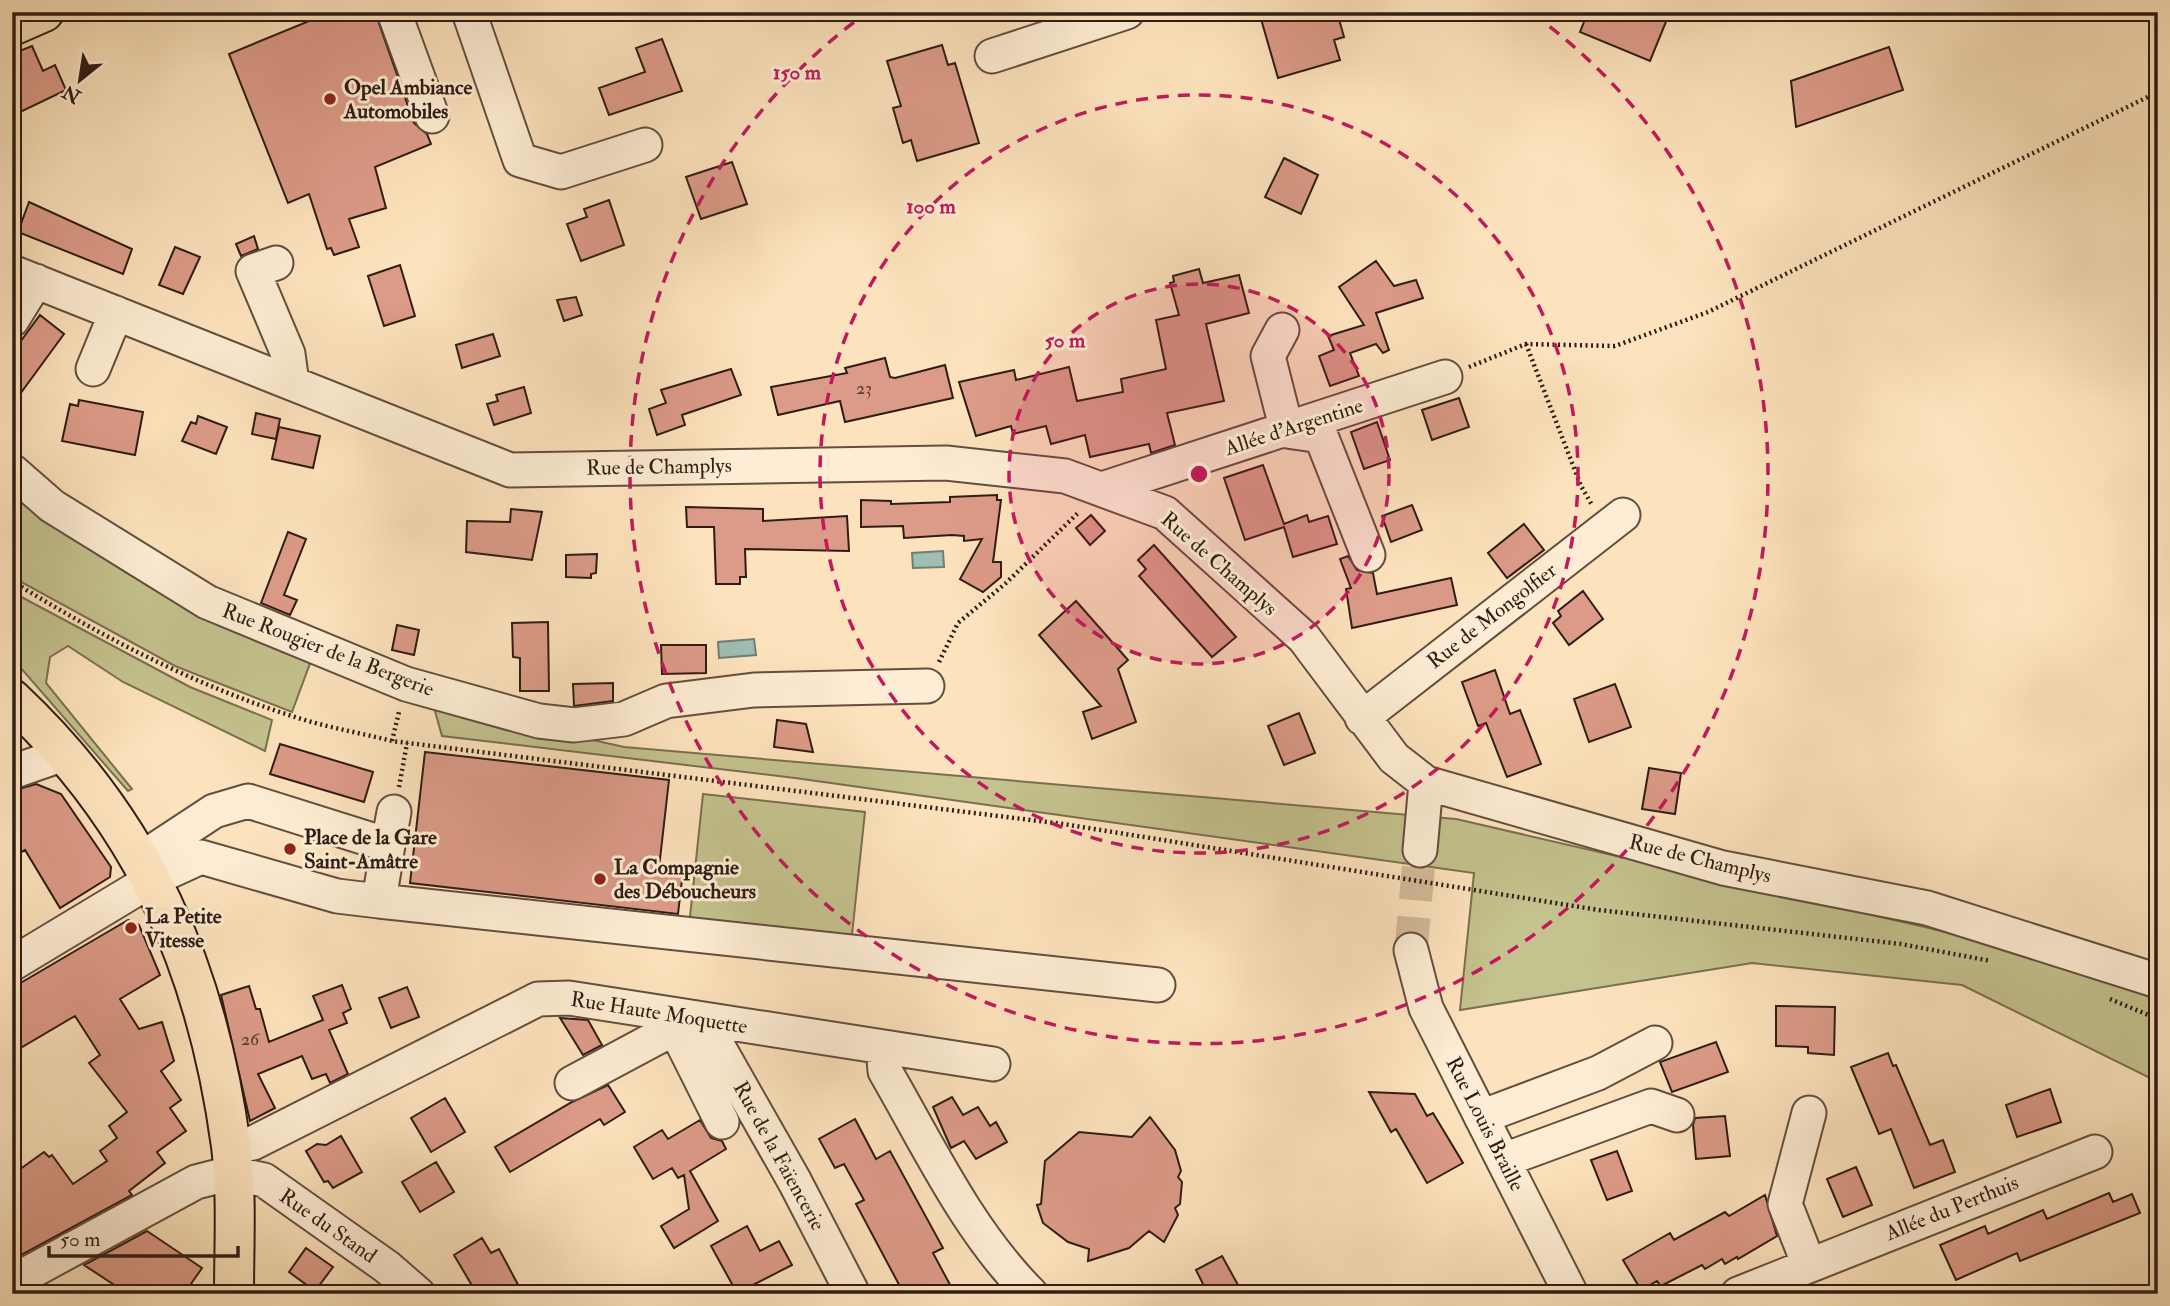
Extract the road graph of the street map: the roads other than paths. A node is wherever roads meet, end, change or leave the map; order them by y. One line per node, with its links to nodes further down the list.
1 (44, 12): 5 (main road)
2 (394, 12): 7 (street)
3 (470, 12): 8 (street)
4 (1127, 12): 6 (street)
5 (12, 26)
6 (992, 56)
7 (432, 117)
8 (645, 145)
9 (276, 263): 16 (street)
10 (24, 276): 11 (street, Rue de Champlys); 12 (street)
11 (116, 313): 14 (street); 16 (street, Rue de Champlys)
12 (12, 320)
13 (1282, 330): 17 (street)
14 (93, 369)
15 (1445, 377): 17 (street, Allée d'Argentine)
16 (292, 383): 19 (street, Rue de Champlys)
17 (1287, 430): 19 (street, Allée d'Argentine); 21 (street)
18 (12, 471): 22 (street, Rue Rougier de la Bergerie)
19 (1102, 489): 24 (street, Rue de Champlys)
20 (1614, 522): 24 (street, Rue de Mongolfier)
21 (1368, 555)
22 (927, 686)
23 (12, 699): 25 (main road)
24 (1362, 718): 27 (street, Rue de Champlys)
25 (64, 754): 26 (street); 31 (main road)
26 (12, 772)
27 (1426, 783): 30 (street); 35 (street, Rue de Champlys)
28 (394, 812): 29 (street)
29 (388, 845): 31 (street); 32 (street)
30 (1420, 850)
31 (147, 869): 32 (street); 34 (street); 47 (main road)
32 (379, 901): 36 (street)
33 (1411, 950): 44 (street, Rue Louis Braille)
34 (12, 964)
35 (2158, 981)
36 (1158, 985)
37 (682, 1021): 39 (street, Rue Haute Moquette); 41 (street); 45 (street); 47 (street, Rue Haute Moquette); 53 (street, Rue de la Faïencerie)
38 (1656, 1043): 44 (street)
39 (883, 1047): 40 (street, Rue Haute Moquette); 54 (street)
40 (993, 1064)
41 (572, 1083)
42 (1809, 1113): 49 (street)
43 (1677, 1115): 48 (street)
44 (1481, 1117): 48 (street, Rue Louis Braille)
45 (722, 1122)
46 (2095, 1152): 49 (street, Allée du Perthuis)
47 (231, 1160): 50 (street, Rue Haute Moquette); 51 (main road); 52 (street, Rue du Stand)
48 (1504, 1160): 55 (street, Rue Louis Braille)
49 (1809, 1265): 56 (street, Allée du Perthuis)
50 (12, 1282)
51 (234, 1294)
52 (418, 1294)
53 (853, 1294)
54 (1031, 1294)
55 (1571, 1294)
56 (1738, 1294)

